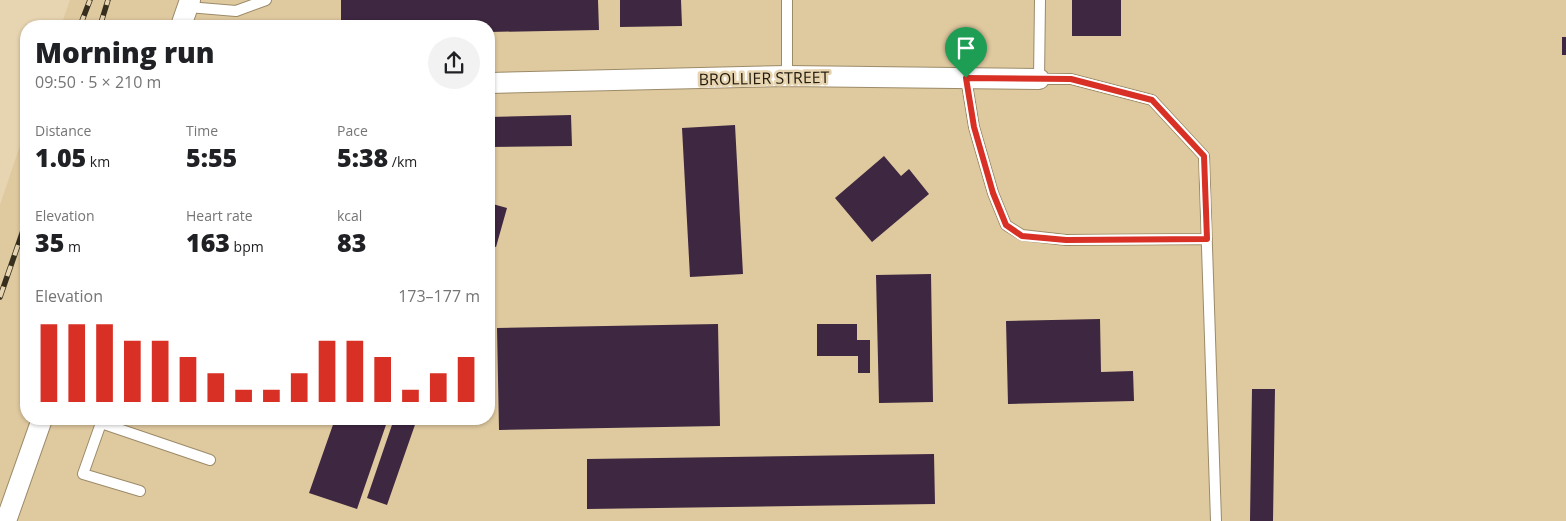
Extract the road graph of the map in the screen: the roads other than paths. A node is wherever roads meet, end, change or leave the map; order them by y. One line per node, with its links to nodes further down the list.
1 (266, 0): 4 (lane)
2 (787, 0): 6 (lane)
3 (1040, 0): 8 (lane)
4 (189, 4): 5 (street)
5 (183, 20)
6 (787, 76): 7 (street, BROLLIER STREET); 9 (street, BROLLIER STREET)
7 (966, 78): 8 (street, BROLLIER STREET); 10 (lane)
8 (1039, 79): 10 (lane)
9 (495, 83)
10 (1207, 239): 17 (lane)
11 (40, 425): 16 (street)
12 (97, 425): 15 (lane)
13 (109, 425): 14 (lane)
14 (210, 460)
15 (140, 491)
16 (6, 521)
17 (1216, 521)

